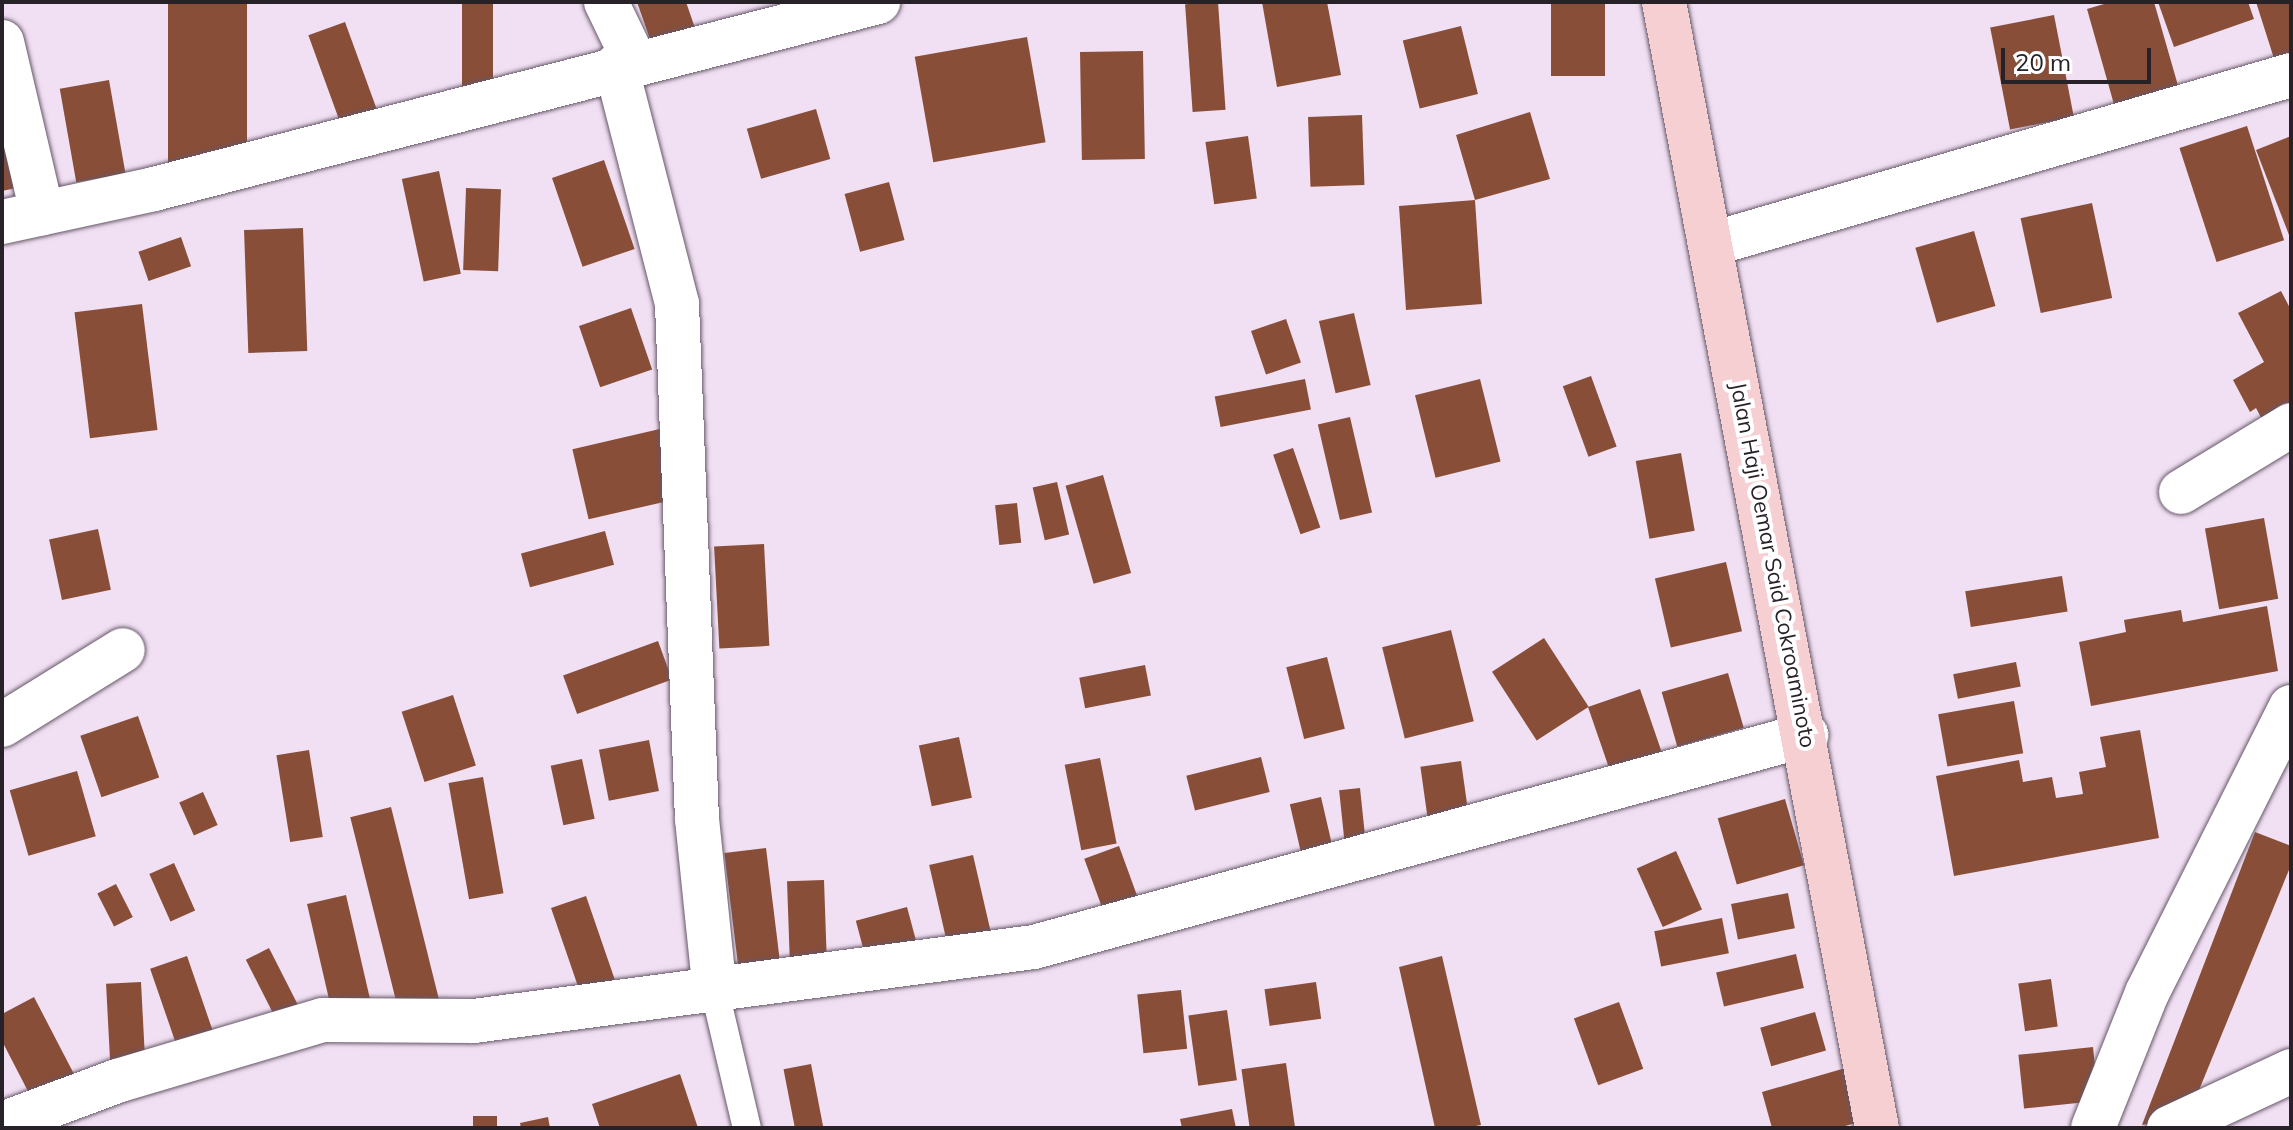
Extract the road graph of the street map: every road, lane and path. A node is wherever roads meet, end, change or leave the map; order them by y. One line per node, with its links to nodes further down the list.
1 (606, 2): 5 (street)
2 (878, 2): 5 (street)
3 (1664, 2): 8 (main road, Jalan Haji Oemar Said Cokroaminoto)
4 (2, 42): 7 (street)
5 (625, 63): 7 (street); 15 (street)
6 (2291, 75): 8 (street)
7 (22, 217)
8 (1712, 244): 14 (main road, Jalan Haji Oemar Said Cokroaminoto)
9 (2291, 425): 10 (street)
10 (2181, 492)
11 (123, 650): 13 (street)
12 (2291, 707): 20 (street)
13 (2, 725)
14 (1806, 735): 15 (street); 19 (main road, Jalan Haji Oemar Said Cokroaminoto)
15 (715, 992): 17 (street); 18 (lane)
16 (2291, 1071): 21 (street)
17 (2, 1124)
18 (747, 1128)
19 (1877, 1128)
20 (2093, 1128)
21 (2169, 1128)

